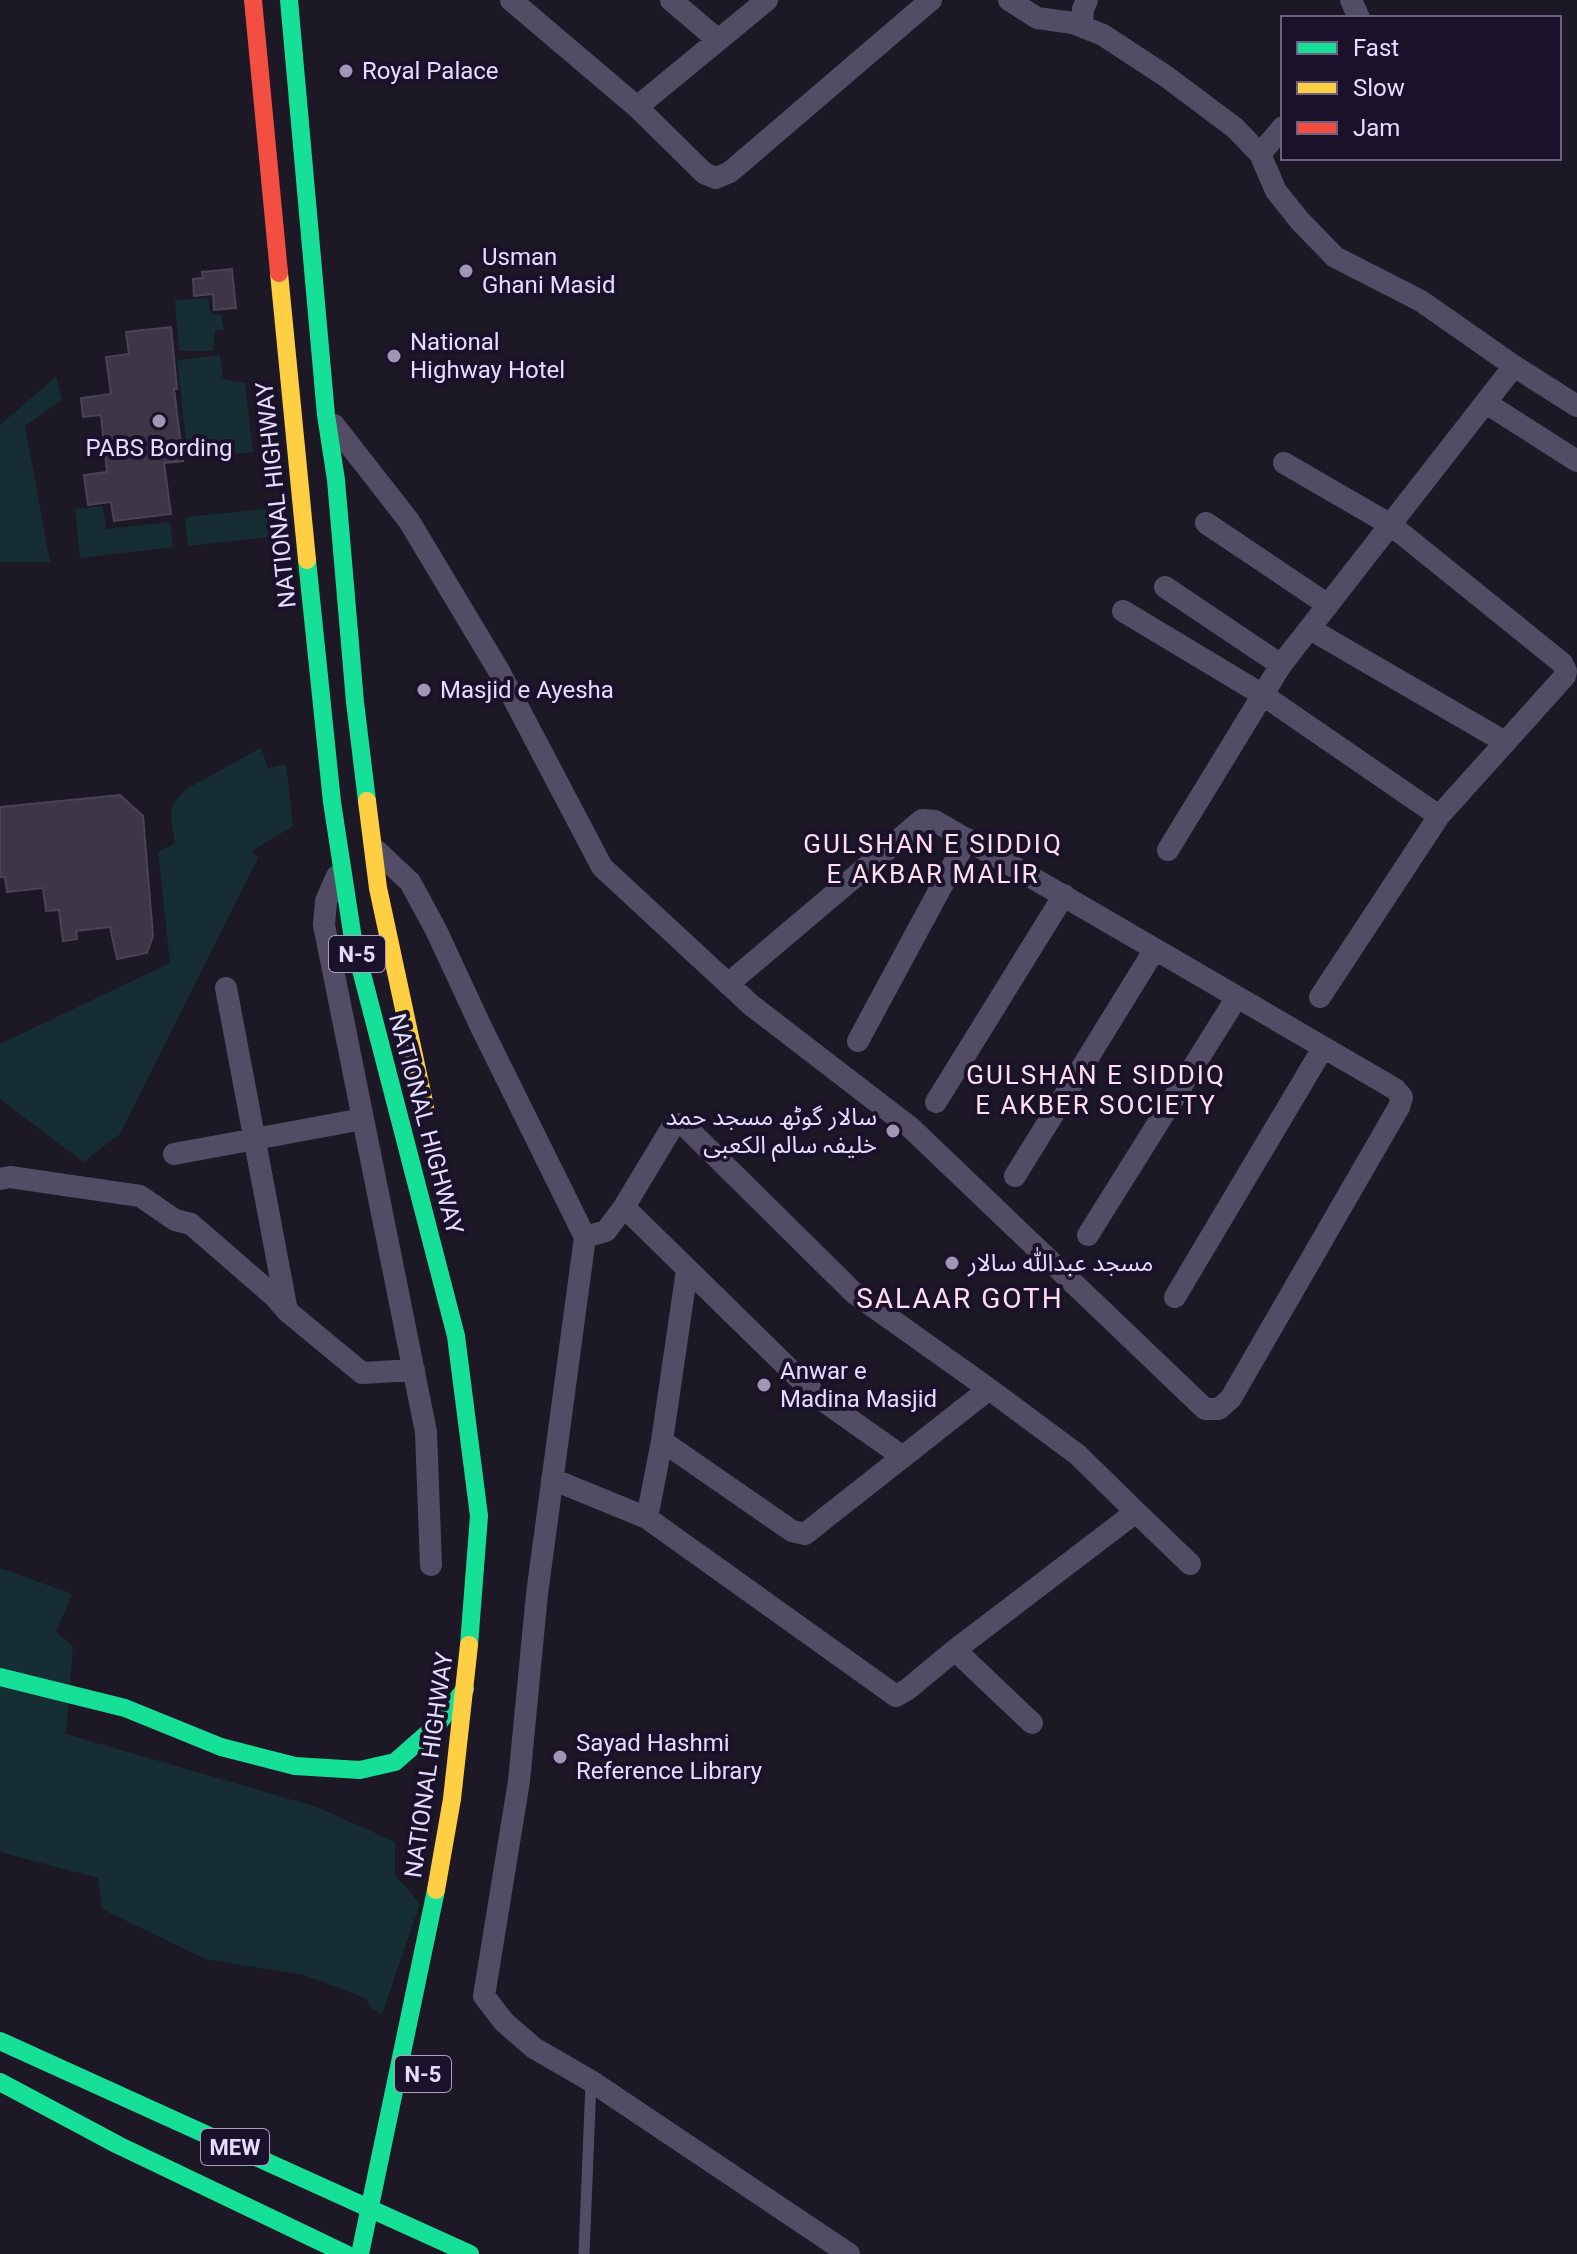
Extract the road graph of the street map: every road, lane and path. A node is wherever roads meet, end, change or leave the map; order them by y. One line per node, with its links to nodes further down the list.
1 (253, 0): 15 (highway, NATIONAL HIGHWAY / N-5)
2 (289, 0): 14 (highway, NATIONAL HIGHWAY / N-5)
3 (511, 0): 11 (street)
4 (671, 0): 10 (street)
5 (767, 0): 10 (street)
6 (931, 0): 11 (street)
7 (1009, 0): 9 (street)
8 (1087, 0): 9 (street)
9 (1082, 26): 13 (street)
10 (718, 40): 11 (street)
11 (637, 107)
12 (1281, 129): 13 (street)
13 (1260, 154): 16 (street)
14 (320, 338): 15 (highway); 19 (highway, NATIONAL HIGHWAY / N-5)
15 (285, 346): 35 (highway, NATIONAL HIGHWAY / N-5)
16 (1514, 366): 17 (street); 18 (street)
17 (1486, 403): 20 (street); 23 (street)
18 (1577, 406)
19 (326, 415): 33 (highway, NATIONAL HIGHWAY / N-5); 38 (street)
20 (1577, 461)
21 (1284, 463): 23 (street)
22 (1206, 523): 25 (street)
23 (1391, 525): 25 (street); 30 (street)
24 (1165, 587): 28 (street)
25 (1328, 605): 27 (street)
26 (1123, 611): 29 (street)
27 (1310, 629): 28 (street); 30 (street)
28 (1281, 665): 29 (street)
29 (1263, 695): 31 (street); 34 (street)
30 (1505, 742): 31 (street)
31 (1439, 816): 41 (street)
32 (967, 839): 36 (street); 38 (street); 42 (street)
33 (373, 848): 46 (highway, NATIONAL HIGHWAY / N-5); 53 (street)
34 (1168, 850)
35 (341, 868): 45 (street); 68 (highway, NATIONAL HIGHWAY / N-5)
36 (1064, 895): 37 (street); 44 (street)
37 (1155, 949): 40 (street); 49 (street)
38 (728, 984): 43 (street)
39 (226, 988): 47 (street)
40 (1237, 997): 43 (street); 52 (street)
41 (1320, 997)
42 (858, 1041)
43 (1323, 1048): 55 (street)
44 (936, 1102)
45 (363, 1119): 47 (street); 57 (street)
46 (428, 1122)
47 (256, 1138): 48 (street); 56 (street)
48 (174, 1154)
49 (1015, 1176)
50 (0, 1179): 56 (street)
51 (624, 1207): 53 (street); 54 (street); 58 (street)
52 (1088, 1235)
53 (585, 1237): 61 (street)
54 (687, 1270): 59 (street); 60 (street)
55 (1175, 1297)
56 (287, 1311): 57 (street)
57 (414, 1370): 65 (street)
58 (989, 1389): 60 (street); 62 (street)
59 (662, 1441): 60 (street); 63 (street)
60 (903, 1457)
61 (552, 1479): 63 (street); 71 (street)
62 (1136, 1512): 64 (street); 66 (street)
63 (647, 1518): 66 (street)
64 (1190, 1564)
65 (431, 1565)
66 (955, 1650): 69 (street)
67 (0, 1677): 68 (highway)
68 (465, 1689): 76 (highway, NATIONAL HIGHWAY / N-5)
69 (1032, 1723)
70 (0, 2041): 77 (highway, MEW, bridge)
71 (591, 2081): 78 (lane); 79 (street)
72 (0, 2082): 75 (highway, MEW)
73 (399, 2198): 74 (highway)
74 (389, 2241)
75 (346, 2254)
76 (360, 2254)
77 (470, 2254)
78 (584, 2254)
79 (849, 2254)

